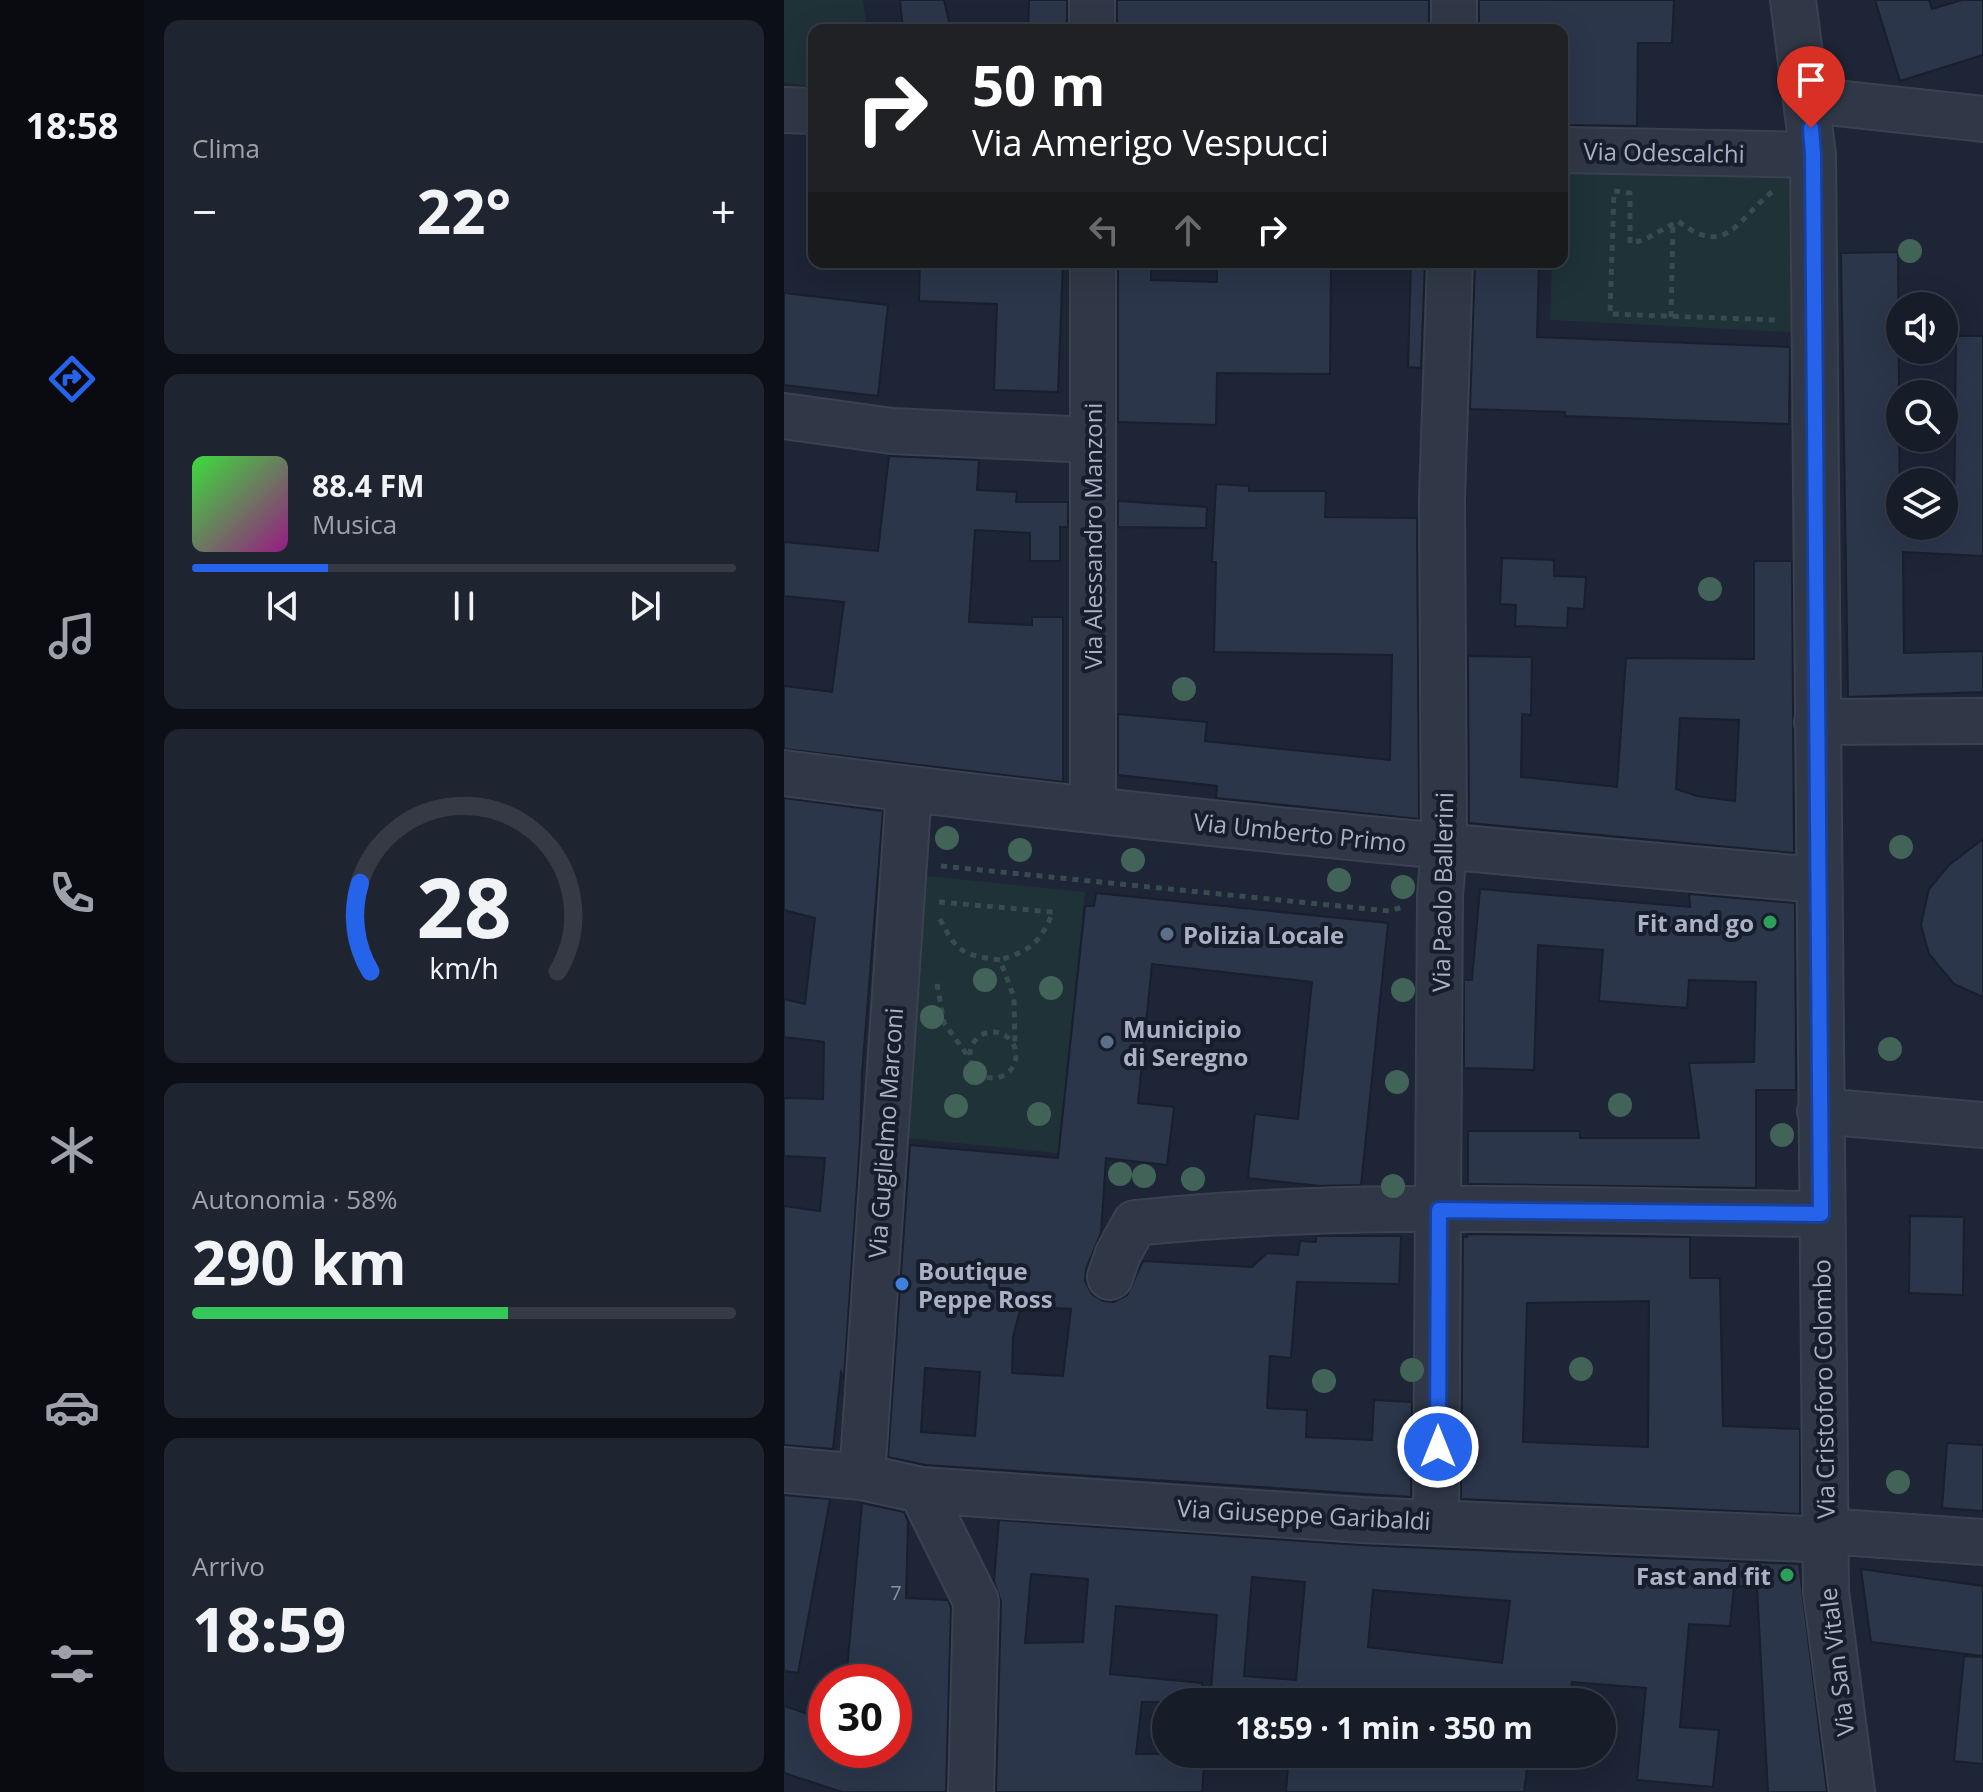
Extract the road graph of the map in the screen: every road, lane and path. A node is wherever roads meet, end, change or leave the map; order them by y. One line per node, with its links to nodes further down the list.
1 (1092, 0): 4 (street)
2 (1454, 0): 5 (street)
3 (1793, 0): 6 (street, Via Cristoforo Colombo)
4 (1092, 24)
5 (1454, 24)
6 (1808, 100): 9 (street); 11 (street, Via Cristoforo Colombo)
7 (784, 110): 8 (street)
8 (808, 111)
9 (1983, 119)
10 (1568, 150): 11 (street, Via Odescalchi)
11 (1814, 168): 12 (path); 20 (street, Via Cristoforo Colombo)
12 (1673, 224): 15 (path); 15 (path)
13 (1093, 268): 18 (street, Via Alessandro Manzoni)
14 (1450, 268): 24 (street, Via Paolo Ballerini)
15 (1671, 317): 16 (path)
16 (1787, 321)
17 (784, 416): 18 (street)
18 (1092, 440): 23 (street, Via Alessandro Manzoni)
19 (1983, 721): 20 (street)
20 (1817, 722): 26 (street, Via Cristoforo Colombo)
21 (784, 773): 22 (street, Via Umberto Primo)
22 (909, 790): 23 (street, Via Umberto Primo); 25 (street, Via Guglielmo Marconi)
23 (1093, 810): 24 (street, Via Umberto Primo)
24 (1444, 848): 26 (street, Via Umberto Primo); 27 (street, Via Paolo Ballerini)
25 (904, 862): 27 (path); 40 (street, Via Guglielmo Marconi)
26 (1818, 880): 34 (street, Via Cristoforo Colombo)
27 (1440, 895): 36 (street, Via Paolo Ballerini)
28 (940, 919): 29 (path); 30 (path); 30 (path)
29 (940, 934)
30 (1000, 960): 32 (path)
31 (938, 974): 33 (path)
32 (1015, 1047): 33 (path); 33 (path)
33 (970, 1059)
34 (1820, 1111): 35 (street); 37 (street, Via Cristoforo Colombo)
35 (1983, 1125)
36 (1439, 1210): 37 (street); 38 (street); 42 (street, Via Paolo Ballerini)
37 (1821, 1214): 43 (street, Via Cristoforo Colombo)
38 (1110, 1277)
39 (784, 1470): 40 (street, Via Giuseppe Garibaldi)
40 (862, 1477): 41 (street, Via Giuseppe Garibaldi)
41 (921, 1490): 42 (street, Via Giuseppe Garibaldi); 45 (street)
42 (1436, 1522): 43 (street, Via Giuseppe Garibaldi)
43 (1825, 1531): 44 (street, Via Giuseppe Garibaldi); 46 (street, Via San Vitale)
44 (1983, 1542)
45 (971, 1792)
46 (1852, 1792)

